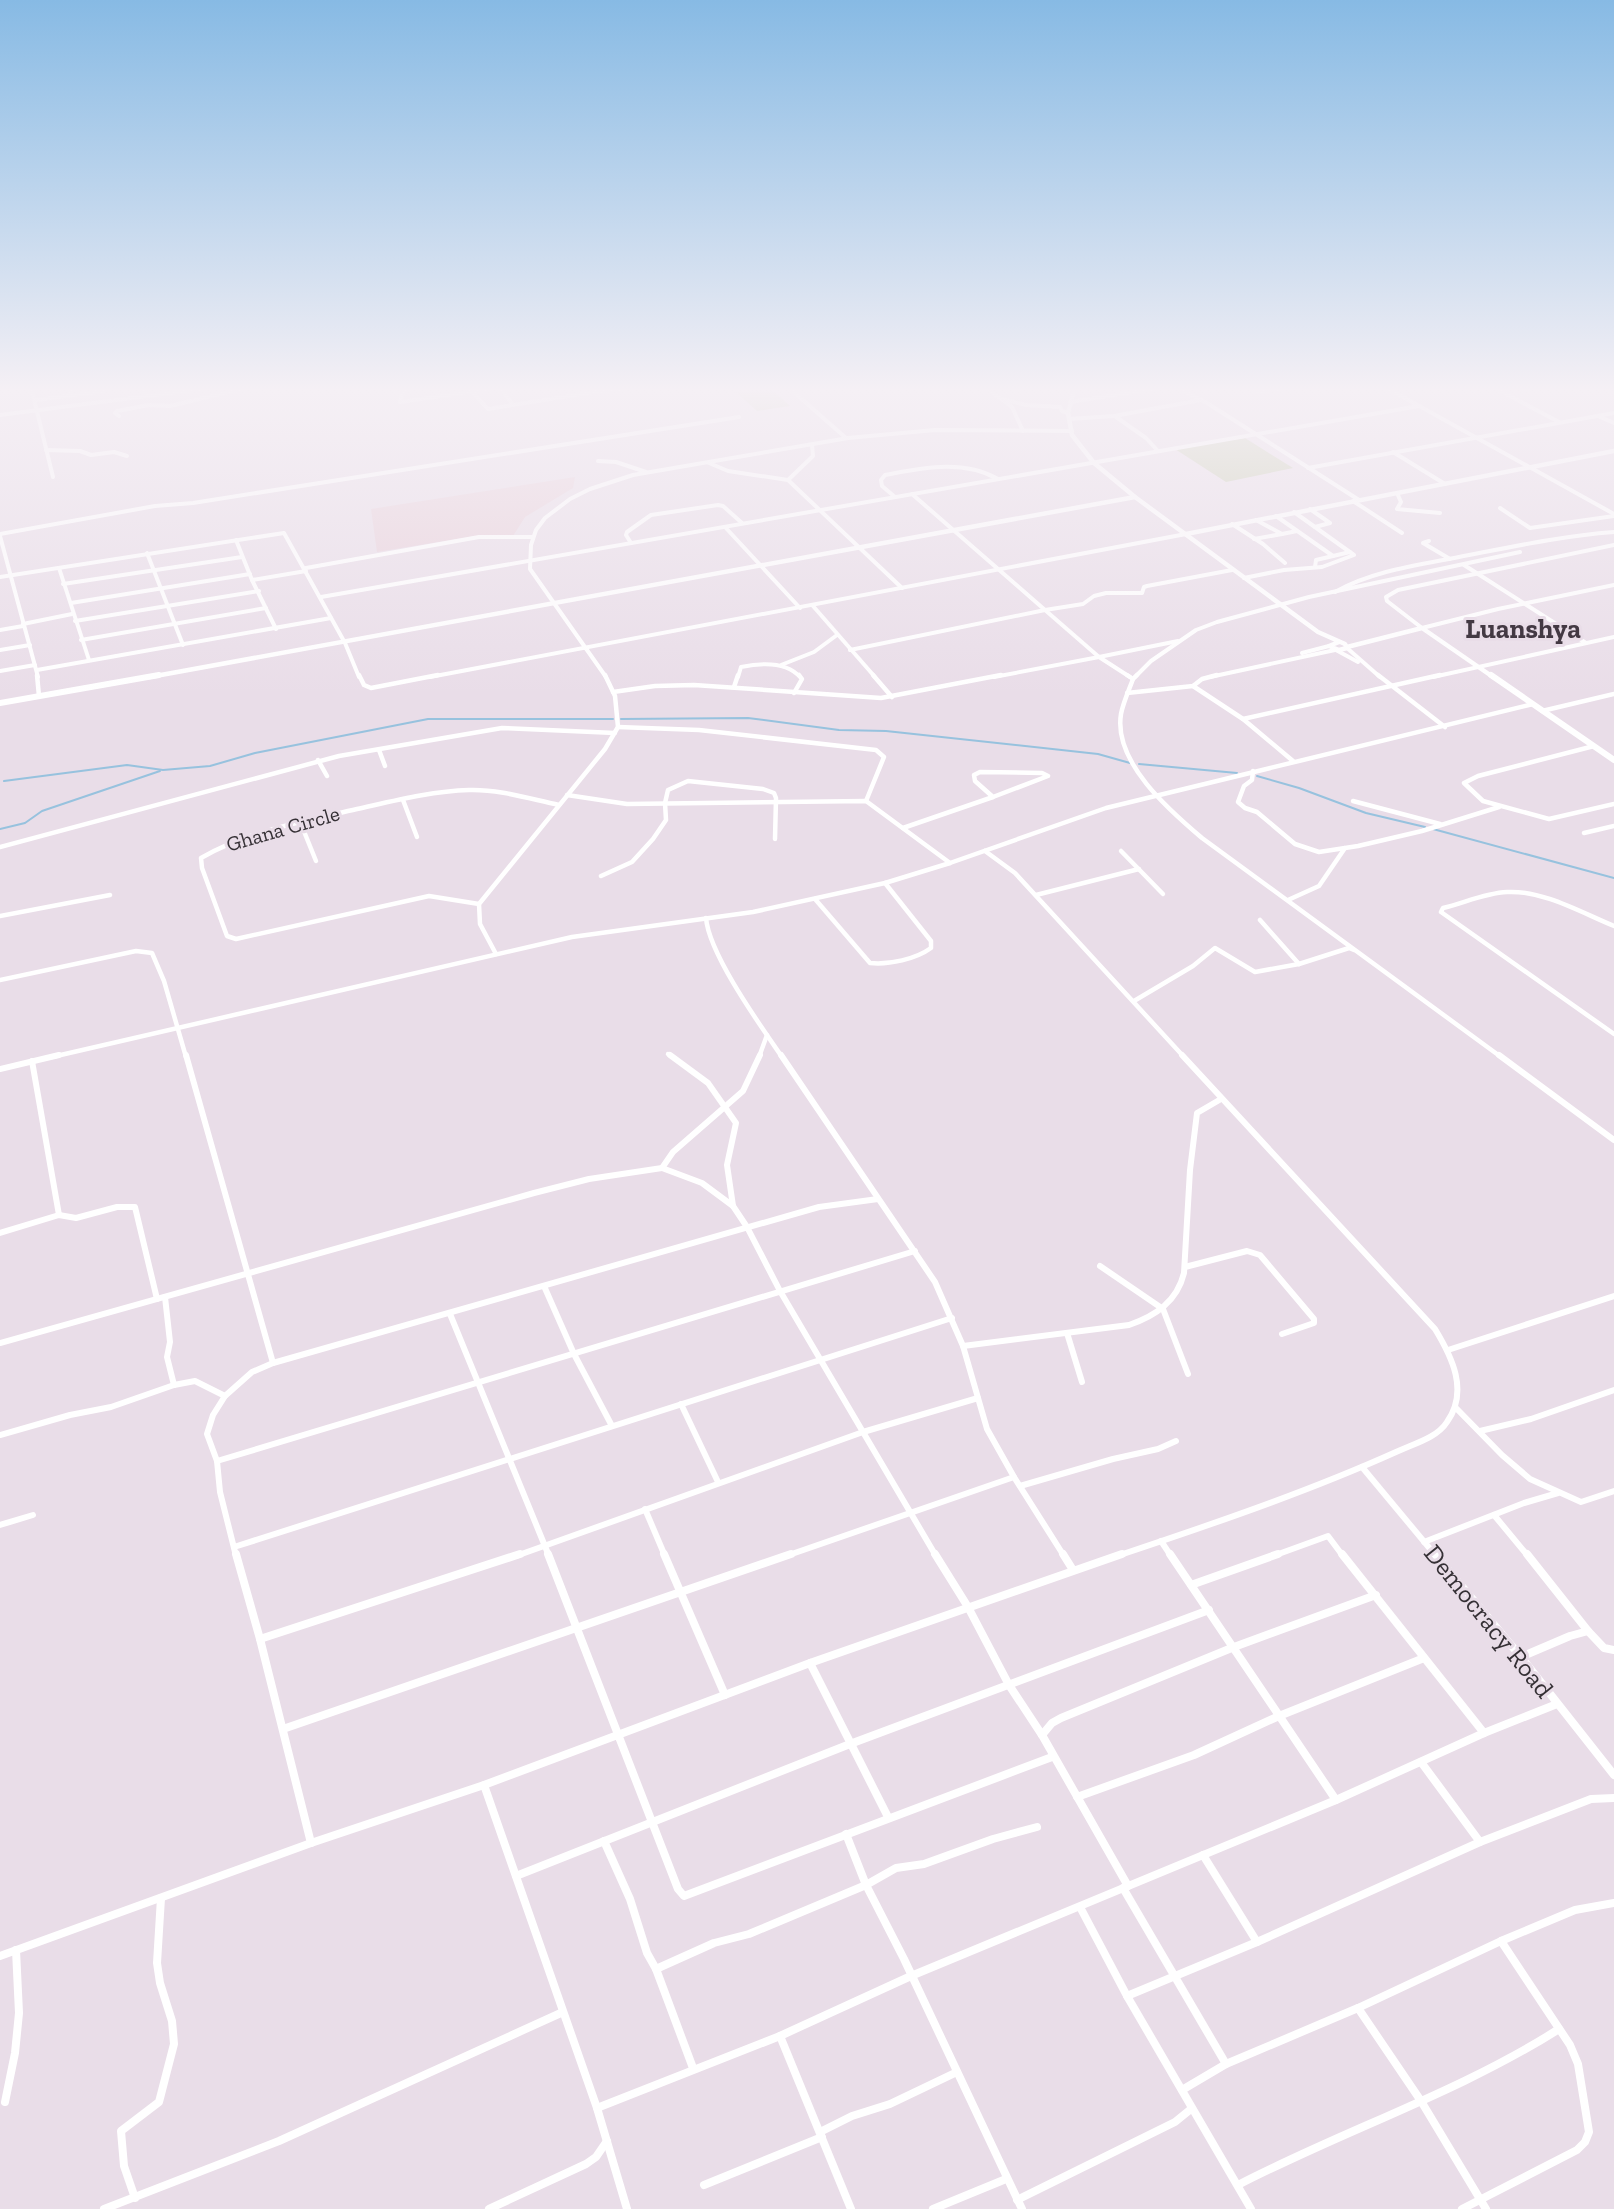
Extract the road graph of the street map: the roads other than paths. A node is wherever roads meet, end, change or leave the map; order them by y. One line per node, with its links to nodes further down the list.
1 (275, 490): 32 (street)
2 (591, 490): 33 (street)
3 (799, 490): 16 (street)
4 (887, 490): 12 (street)
5 (934, 490): 11 (street)
6 (1127, 490): 13 (main road)
7 (1342, 490): 14 (street)
8 (1413, 490): 10 (street)
9 (1570, 490): 20 (street)
10 (1397, 493): 14 (street); 19 (street)
11 (912, 494): 12 (street); 27 (street)
12 (895, 497): 16 (street)
13 (1135, 497): 27 (street); 30 (main road)
14 (1356, 500): 17 (street); 29 (street)
15 (1500, 508): 20 (street)
16 (820, 509): 23 (street); 40 (street)
17 (1311, 509): 18 (street); 26 (street)
18 (1294, 512): 21 (street); 26 (street)
19 (1440, 513)
20 (1614, 515)
21 (1276, 516): 22 (street); 34 (street)
22 (1256, 519): 24 (street); 31 (street)
23 (742, 524): 25 (street); 38 (street)
24 (1232, 524): 30 (street); 35 (street)
25 (725, 527): 38 (street); 50 (street)
26 (1315, 527): 41 (street)
27 (954, 529): 40 (street); 53 (street)
28 (1614, 531): 46 (street)
29 (1402, 533)
30 (1186, 534): 53 (street); 55 (main road)
31 (1282, 534): 34 (street); 35 (street)
32 (0, 535): 57 (street)
33 (533, 537): 47 (street); 54 (street)
34 (1306, 537): 45 (street)
35 (1254, 539): 48 (street)
36 (236, 540): 43 (street); 44 (street); 54 (street)
37 (1429, 541): 46 (street)
38 (631, 543): 47 (street)
39 (1614, 545): 59 (street)
40 (860, 548): 50 (street); 66 (street)
41 (1350, 552): 45 (street)
42 (1520, 552): 49 (street)
43 (147, 553): 52 (street); 56 (street)
44 (242, 557): 56 (street); 58 (street)
45 (1336, 557): 51 (street); 51 (street)
46 (1450, 559): 49 (street); 68 (street)
47 (529, 561): 69 (street); 72 (street)
48 (1285, 563)
49 (1463, 564): 59 (street); 68 (street)
50 (761, 566): 72 (street); 77 (street)
51 (1316, 567): 61 (street)
52 (59, 568): 57 (street); 63 (street)
53 (1000, 569): 66 (street); 78 (street)
54 (306, 570): 62 (street); 69 (street)
55 (1232, 570): 61 (main road); 78 (street)
56 (153, 571): 63 (street); 65 (street)
57 (11, 574): 60 (street); 83 (street)
58 (250, 574): 62 (street); 65 (street)
59 (1477, 574): 71 (street); 84 (street)
60 (0, 577)
61 (1244, 578): 73 (main road)
62 (252, 580): 67 (street)
63 (63, 584): 70 (street)
64 (1614, 585): 71 (street)
65 (160, 588): 70 (street); 75 (street)
66 (902, 588): 74 (street)
67 (259, 591): 75 (street); 76 (street)
68 (1333, 593): 73 (street)
69 (321, 599): 80 (street)
70 (71, 603): 79 (street)
71 (1525, 603): 84 (street); 95 (street)
72 (555, 604): 94 (street); 99 (street)
73 (1280, 605): 87 (main road); 91 (street)
74 (813, 606): 77 (street); 88 (street)
75 (168, 607): 81 (street); 82 (street)
76 (266, 608): 82 (street); 85 (street)
77 (800, 608): 99 (street)
78 (1045, 610): 102 (street); 104 (street)
79 (72, 614): 81 (street); 83 (street)
80 (331, 618): 85 (street); 94 (street)
81 (75, 621): 90 (street)
82 (173, 624): 90 (street); 97 (street)
83 (23, 625): 86 (street); 96 (street)
84 (1422, 628): 92 (main road); 110 (main road)
85 (276, 629): 97 (street)
86 (0, 630)
87 (1318, 632): 93 (main road); 98 (main road)
88 (837, 635): 102 (street); 108 (street)
89 (1614, 637): 95 (street)
90 (81, 640): 105 (street)
91 (1181, 640): 104 (street); 112 (street)
92 (1365, 641): 93 (main road); 100 (main road)
93 (1340, 642): 98 (main road); 100 (main road)
94 (345, 643): 99 (street); 120 (street)
95 (1586, 643): 110 (street)
96 (30, 645): 101 (street); 109 (street)
97 (183, 645): 105 (street)
98 (1329, 645): 103 (main road); 106 (street)
99 (586, 648): 116 (street)
100 (1347, 648): 103 (main road); 107 (street)
101 (0, 650)
102 (850, 650): 121 (street)
103 (1336, 650): 106 (street); 107 (street)
104 (1099, 657): 112 (street); 121 (street)
105 (89, 660): 109 (street)
106 (1281, 660): 114 (street)
107 (1363, 664): 113 (street)
108 (780, 666): 115 (street); 117 (street)
109 (36, 667): 111 (street); 120 (street)
110 (1478, 667): 113 (street); 123 (main road)
111 (0, 671)
112 (1133, 679): 118 (street)
113 (1389, 685): 125 (street); 126 (street)
114 (1193, 686): 118 (street); 125 (street)
115 (734, 687): 116 (street); 117 (street)
116 (613, 692): 127 (street)
117 (794, 693): 121 (street)
118 (1127, 693): 167 (street)
119 (1614, 694): 124 (street)
120 (39, 696): 122 (street)
121 (892, 697)
122 (0, 703)
123 (1533, 704): 124 (main road); 126 (street)
124 (1542, 711): 129 (main road)
125 (1243, 719): 133 (street)
126 (1445, 727): 133 (street)
127 (618, 728): 128 (street); 140 (street)
128 (615, 733): 130 (street); 137 (street)
129 (1594, 746): 131 (main road); 146 (street)
130 (379, 750): 132 (street); 134 (street)
131 (1613, 759)
132 (318, 760): 136 (street); 154 (street)
133 (1293, 761): 135 (street)
134 (385, 766)
135 (1253, 771): 155 (street); 156 (street)
136 (327, 776)
137 (567, 795): 143 (street); 145 (street)
138 (993, 797): 138 (street); 150 (street)
139 (403, 800): 145 (street, Ghana Circle); 147 (street, Ghana Circle); 152 (street)
140 (866, 801): 142 (street); 150 (street)
141 (1353, 801): 148 (street)
142 (776, 802): 143 (street); 143 (street); 153 (street)
143 (665, 803): 161 (street)
144 (1614, 804): 146 (street)
145 (559, 805): 168 (street)
146 (1499, 807): 148 (street)
147 (302, 824): 158 (street); 168 (street, Ghana Circle)
148 (1442, 824): 155 (street)
149 (1614, 826): 151 (street)
150 (903, 828): 159 (street)
151 (1584, 833)
152 (417, 837)
153 (775, 839)
154 (0, 847)
155 (1345, 848): 167 (street)
156 (985, 851): 159 (street); 165 (street)
157 (1121, 851): 160 (street)
158 (316, 861)
159 (950, 863): 162 (street)
160 (1139, 869): 163 (street); 165 (street)
161 (602, 876)
162 (885, 883): 166 (street); 166 (street)
163 (1163, 894)
164 (110, 895): 169 (street)
165 (1036, 895): 177 (street)
166 (815, 899): 170 (street)
167 (1288, 900): 173 (street)
168 (479, 903): 174 (street)
169 (0, 916)
170 (706, 918): 174 (street); 180 (street)
171 (1260, 920): 175 (street)
172 (1614, 926): 179 (street)
173 (1356, 950): 175 (street); 186 (street)
174 (496, 954): 178 (street)
175 (1299, 964): 177 (street)
176 (0, 980): 178 (street)
177 (1134, 1001): 184 (street)
178 (178, 1029): 182 (street); 196 (street)
179 (1614, 1034)
180 (767, 1035): 185 (street); 188 (street)
181 (668, 1054): 185 (street)
182 (32, 1061): 183 (street); 190 (street)
183 (0, 1069)
184 (1221, 1099): 195 (street); 209 (street)
185 (726, 1105): 187 (street); 189 (street)
186 (1614, 1140)
187 (662, 1168): 189 (street); 196 (street)
188 (878, 1199): 191 (street); 193 (street)
189 (733, 1206): 191 (street)
190 (59, 1215): 192 (street); 201 (street)
191 (747, 1227): 197 (street); 198 (street)
192 (0, 1233)
193 (915, 1251): 198 (street); 204 (street)
194 (1100, 1266): 202 (street)
195 (1185, 1267): 202 (street); 206 (street)
196 (249, 1272): 200 (street); 212 (street)
197 (544, 1286): 203 (street); 210 (street)
198 (780, 1292): 210 (street); 211 (street)
199 (1614, 1296): 209 (street)
200 (165, 1297): 201 (street); 216 (street)
201 (157, 1299): 207 (street)
202 (1163, 1309): 205 (street); 213 (street)
203 (450, 1314): 212 (street); 214 (street)
204 (952, 1318): 208 (street); 211 (street)
205 (1067, 1334): 208 (street); 215 (street)
206 (1282, 1334)
207 (0, 1343)
208 (963, 1346): 219 (street)
209 (1448, 1350): 221 (street)
210 (574, 1354): 214 (street); 222 (street)
211 (820, 1359): 220 (street); 224 (street)
212 (273, 1363): 218 (street)
213 (1188, 1374)
214 (479, 1381): 227 (street); 228 (street)
215 (1082, 1382)
216 (174, 1385): 218 (street); 225 (street)
217 (1614, 1390): 223 (street)
218 (225, 1396): 228 (street)
219 (978, 1398): 224 (street); 230 (street)
220 (681, 1404): 222 (street); 231 (street)
221 (1455, 1407): 223 (street); 229 (street)
222 (612, 1426): 227 (street)
223 (1480, 1431): 234 (street)
224 (863, 1432): 231 (street); 236 (street)
225 (0, 1435)
226 (1176, 1441): 232 (street)
227 (510, 1458): 242 (street); 243 (street)
228 (216, 1461): 243 (street)
229 (1362, 1467): 240 (street); 241 (street, Democracy Road)
230 (1014, 1478): 232 (street); 236 (street)
231 (718, 1482): 235 (street)
232 (1020, 1486): 244 (street)
233 (1614, 1491): 234 (street)
234 (1558, 1493): 238 (street)
235 (645, 1509): 242 (street); 246 (street)
236 (909, 1513): 246 (street); 248 (street)
237 (33, 1515): 239 (street)
238 (1494, 1515): 241 (street); 251 (street)
239 (0, 1525)
240 (1161, 1541): 244 (street); 245 (street)
241 (1424, 1542): 255 (street, Democracy Road)
242 (545, 1546): 250 (street); 252 (street)
243 (234, 1547): 252 (street)
244 (1072, 1570): 248 (street)
245 (1191, 1585): 247 (street); 249 (street)
246 (681, 1592): 250 (street); 259 (street)
247 (1376, 1595): 253 (street); 256 (street)
248 (968, 1607): 257 (street); 258 (street)
249 (1209, 1610): 253 (street); 258 (street)
250 (578, 1626): 262 (street); 264 (street)
251 (1588, 1631): 254 (street); 255 (street)
252 (260, 1639): 262 (street)
253 (1234, 1647): 261 (street); 265 (street)
254 (1614, 1650)
255 (1521, 1657): 260 (street, Democracy Road)
256 (1424, 1658): 261 (street); 263 (street)
257 (810, 1664): 259 (street); 266 (street)
258 (1009, 1685): 265 (street); 266 (street)
259 (725, 1695): 264 (street)
260 (1557, 1704): 263 (street); 269 (street, Democracy Road)
261 (1279, 1716): 271 (street); 273 (street)
262 (283, 1729): 280 (street)
263 (1484, 1733): 268 (street)
264 (618, 1734): 270 (street); 275 (street)
265 (1042, 1735): 267 (street)
266 (850, 1744): 274 (street); 275 (street)
267 (1052, 1757): 271 (street); 274 (street)
268 (1421, 1762): 273 (street); 279 (street)
269 (1614, 1775)
270 (484, 1785): 280 (street); 282 (street)
271 (1077, 1797): 284 (street)
272 (1614, 1797): 279 (street)
273 (1336, 1800): 281 (street)
274 (888, 1817): 277 (street)
275 (652, 1824): 277 (street); 278 (street)
276 (1036, 1827): 283 (street)
277 (846, 1834): 283 (street)
278 (604, 1841): 282 (street); 292 (street)
279 (1480, 1842): 289 (street)
280 (311, 1843): 285 (street)
281 (1203, 1855): 284 (street); 289 (street)
282 (516, 1876): 297 (street)
283 (866, 1885): 292 (street); 293 (street)
284 (1126, 1887): 287 (street); 294 (street)
285 (161, 1898): 290 (street); 313 (street)
286 (1614, 1903): 288 (street)
287 (1080, 1907): 293 (street); 295 (street)
288 (1502, 1941): 296 (street); 298 (street)
289 (1257, 1942): 294 (street)
290 (16, 1950): 291 (street); 305 (street)
291 (0, 1956)
292 (656, 1969): 301 (street)
293 (911, 1976): 299 (street); 302 (street)
294 (1176, 1976): 295 (street); 300 (street)
295 (1127, 1996): 303 (street)
296 (1358, 2008): 300 (street); 304 (street)
297 (563, 2012): 306 (street); 313 (street)
298 (1559, 2029): 304 (street); 314 (street)
299 (780, 2036): 301 (street); 308 (street)
300 (1226, 2064): 303 (street)
301 (693, 2068): 306 (street)
302 (957, 2072): 308 (street); 310 (street)
303 (1182, 2090): 307 (street)
304 (1420, 2101): 312 (street); 314 (street)
305 (5, 2102)
306 (597, 2108): 309 (street)
307 (1191, 2109): 312 (street); 315 (street)
308 (821, 2134): 311 (street); 319 (street)
309 (606, 2141): 317 (street); 318 (street)
310 (1006, 2179): 315 (street); 320 (street)
311 (704, 2185)
312 (1238, 2185): 322 (street)
313 (135, 2198): 316 (street)
314 (1480, 2199): 323 (street); 324 (street)
315 (1017, 2200): 321 (street)
316 (104, 2209)
317 (489, 2209)
318 (627, 2209)
319 (851, 2209)
320 (933, 2209)
321 (1022, 2209)
322 (1251, 2209)
323 (1462, 2209)
324 (1486, 2209)

